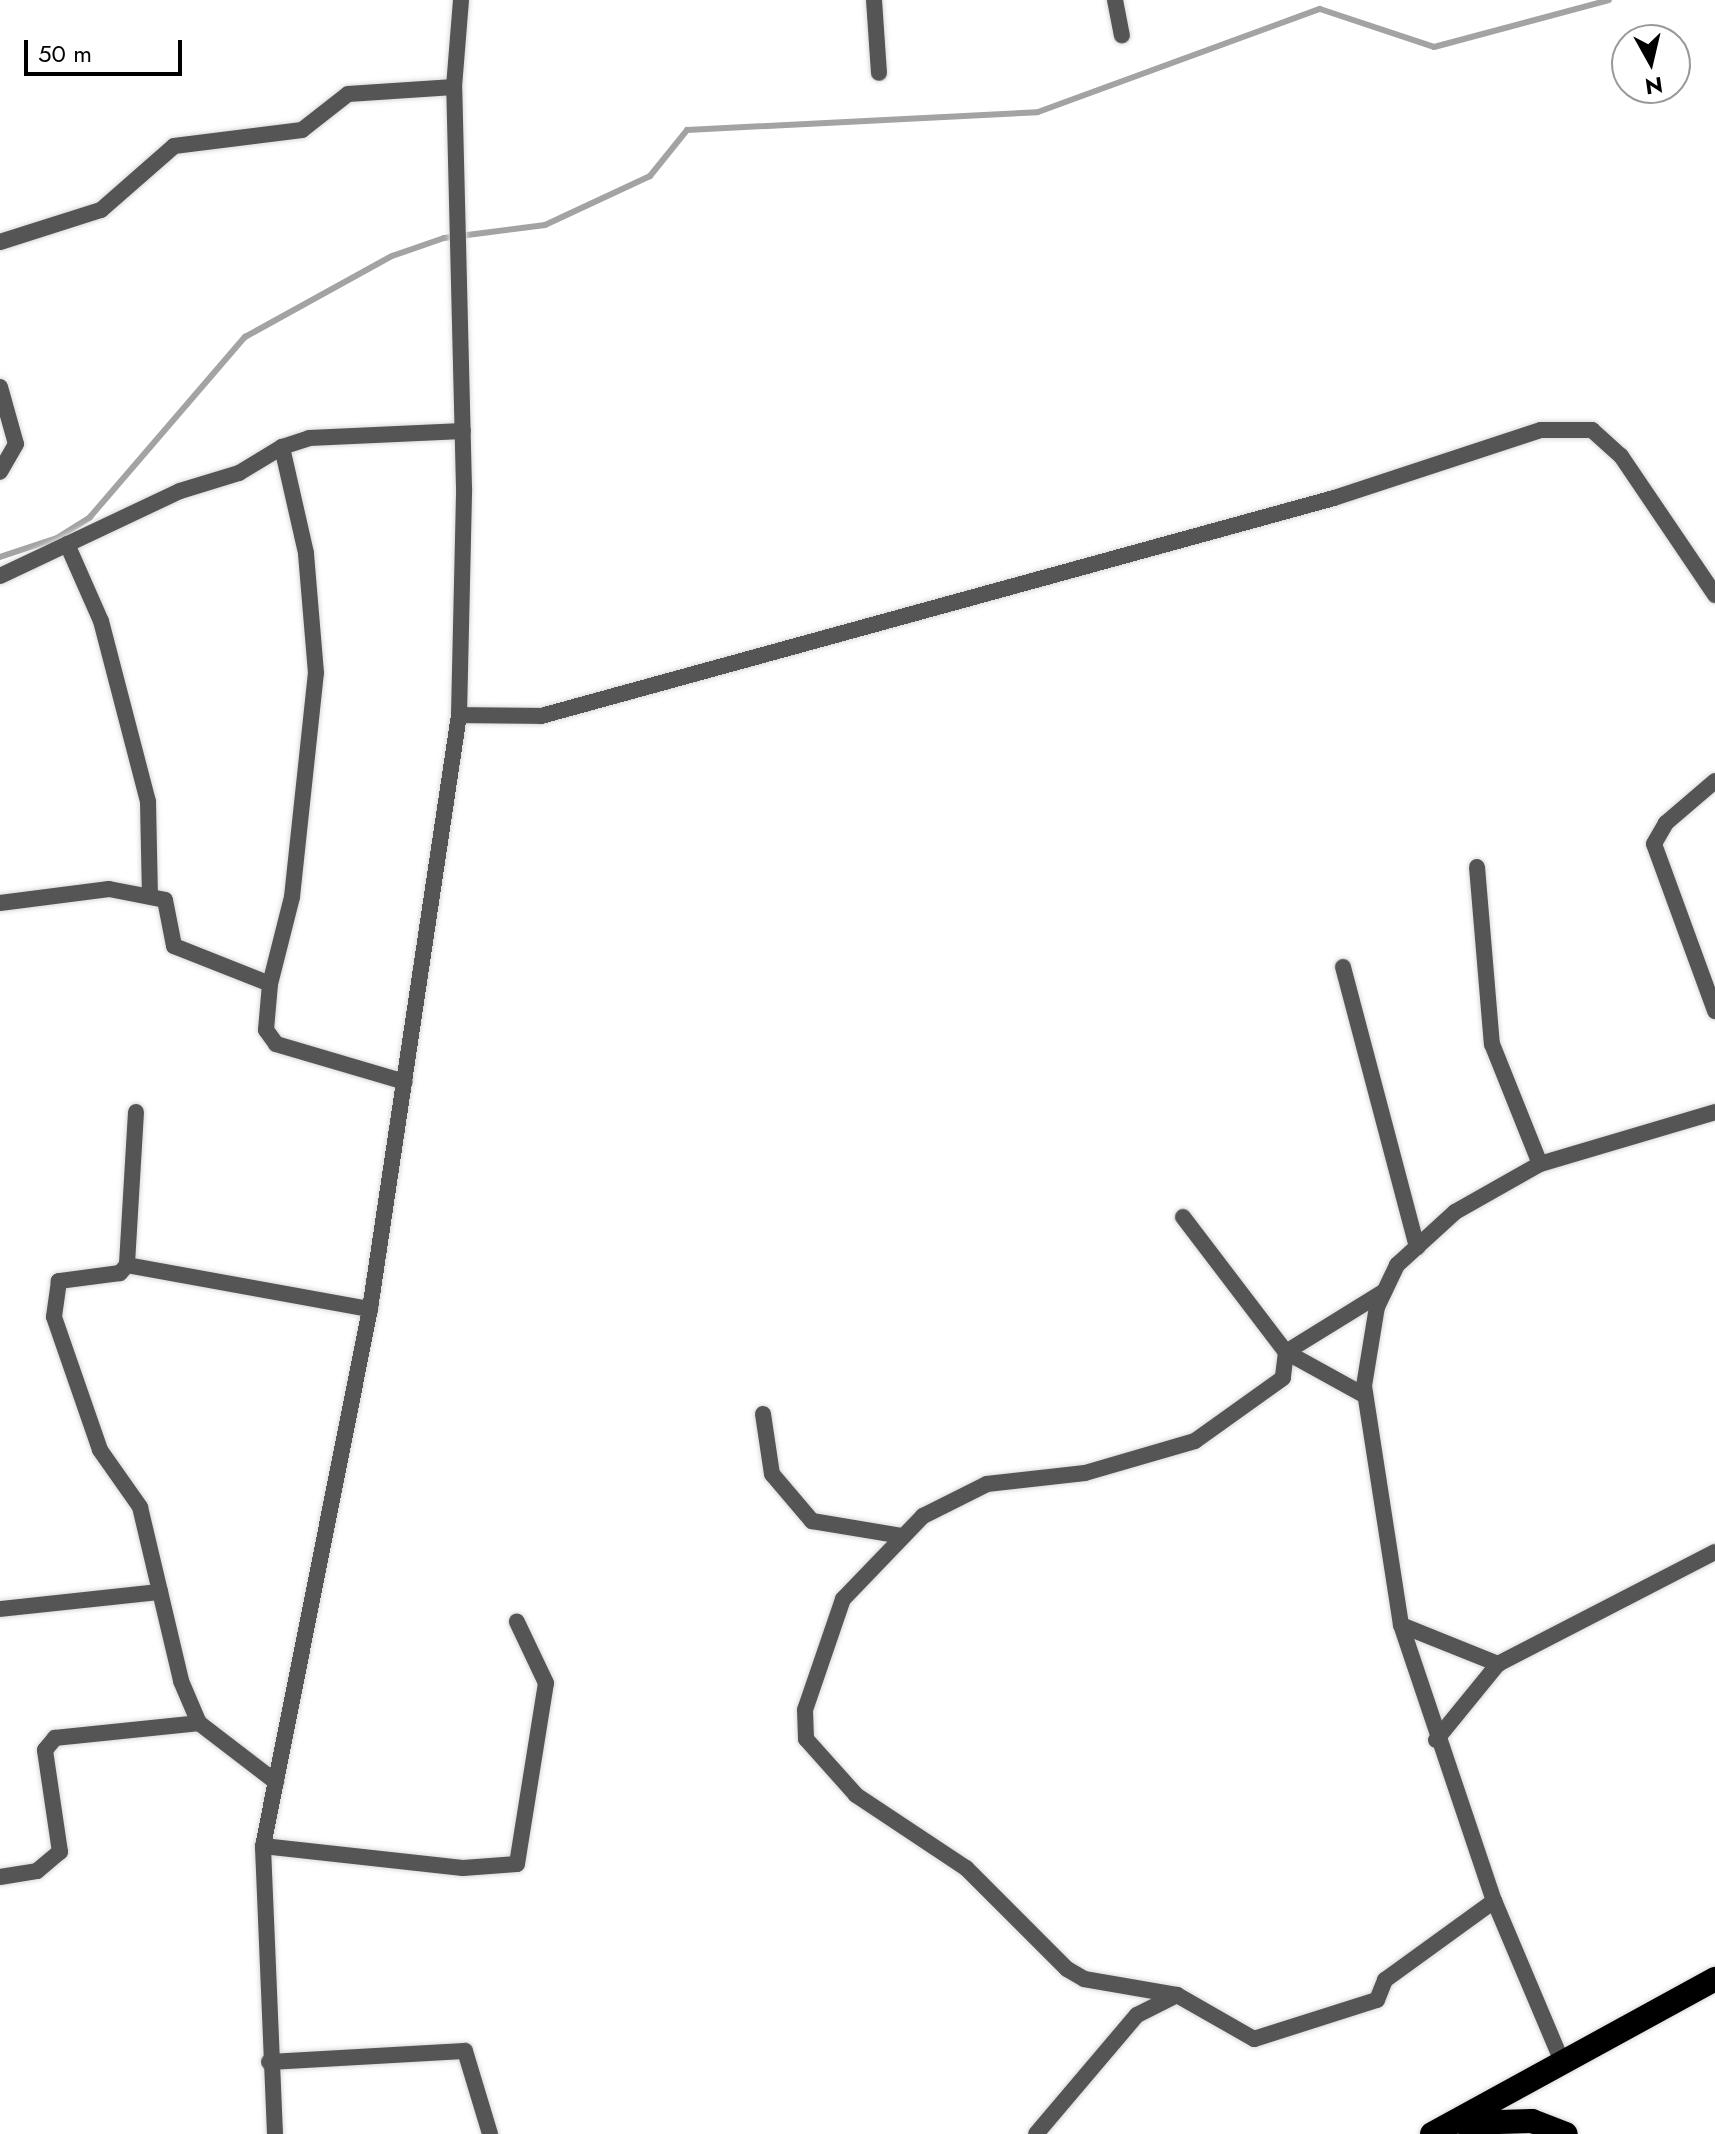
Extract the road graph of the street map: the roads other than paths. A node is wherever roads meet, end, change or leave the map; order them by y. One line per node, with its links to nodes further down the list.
1 (461, 0): 6 (street)
2 (874, 0): 5 (street)
3 (1115, 0): 4 (street)
4 (1122, 35)
5 (879, 73)
6 (454, 87): 7 (street); 9 (street)
7 (0, 242)
8 (0, 387): 11 (street)
9 (463, 431): 10 (street); 15 (street)
10 (282, 447): 12 (street); 21 (street)
11 (0, 472)
12 (67, 544): 13 (street); 18 (street)
13 (0, 576)
14 (1715, 595): 15 (street)
15 (459, 715): 23 (street)
16 (1715, 781): 22 (street)
17 (1477, 867): 26 (street)
18 (150, 894): 19 (street); 21 (street)
19 (0, 903)
20 (1343, 967): 28 (street)
21 (270, 984): 23 (street)
22 (1715, 1011)
23 (405, 1082): 31 (street)
24 (136, 1112): 29 (street)
25 (1715, 1112): 26 (street)
26 (1540, 1164): 28 (street)
27 (1183, 1217): 32 (street)
28 (1417, 1247): 30 (street)
29 (127, 1265): 31 (street); 37 (street)
30 (1384, 1291): 32 (street); 33 (street)
31 (370, 1309): 44 (street)
32 (1286, 1352): 33 (street); 35 (street)
33 (1364, 1395): 40 (street)
34 (763, 1414): 35 (street)
35 (903, 1536): 49 (street)
36 (1715, 1552): 41 (street)
37 (160, 1592): 38 (street); 42 (street)
38 (0, 1609)
39 (517, 1622): 45 (street)
40 (1401, 1625): 41 (street); 43 (street)
41 (1498, 1664): 43 (street)
42 (199, 1723): 44 (street); 46 (street)
43 (1436, 1740): 47 (street)
44 (276, 1782): 45 (street)
45 (263, 1846): 50 (street)
46 (0, 1877)
47 (1494, 1901): 49 (street); 51 (street)
48 (1715, 1979): 51 (highway)
49 (1177, 1995): 54 (street)
50 (269, 2062): 52 (street); 53 (street)
51 (1563, 2064): 55 (highway)
52 (275, 2134)
53 (490, 2134)
54 (1036, 2134)
55 (1433, 2134): 56 (highway)
56 (1566, 2134)

